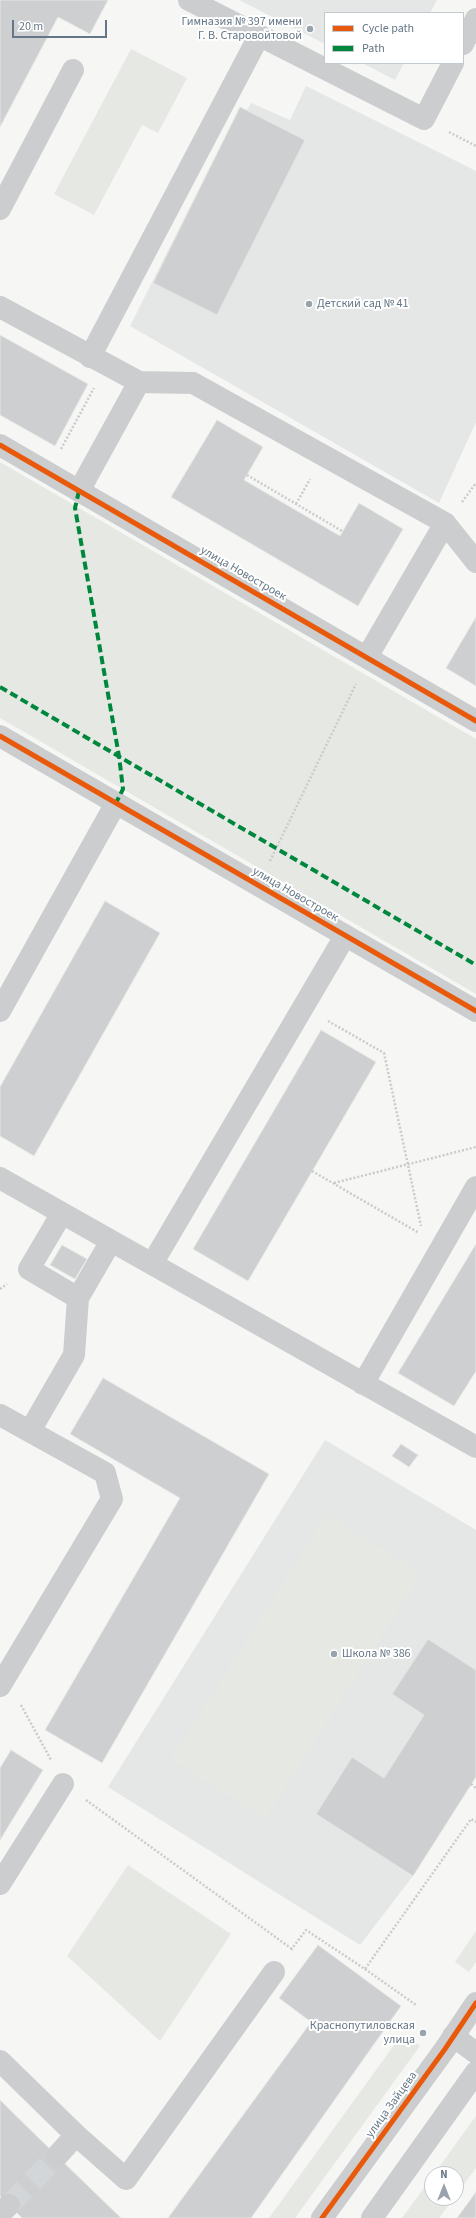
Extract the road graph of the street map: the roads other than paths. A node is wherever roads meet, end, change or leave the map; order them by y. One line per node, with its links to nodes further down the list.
1 (189, 0): 3 (street)
2 (476, 19): 4 (street)
3 (258, 36): 5 (street); 9 (street)
4 (464, 42)
5 (452, 64)
6 (73, 70): 7 (street)
7 (0, 208)
8 (0, 307): 9 (street)
9 (98, 361): 10 (street)
10 (139, 382): 12 (street); 13 (street)
11 (0, 445): 12 (street, улица Новостроек)
12 (79, 491): 15 (street, улица Новостроек)
13 (445, 523): 14 (street); 15 (street)
14 (476, 562)
15 (367, 657): 16 (street, улица Новостроек)
16 (476, 721)
17 (0, 736): 18 (street, улица Новостроек)
18 (116, 804): 19 (street, улица Новостроек); 20 (street)
19 (345, 936): 21 (street, улица Новостроек); 26 (street)
20 (0, 1011)
21 (476, 1011)
22 (0, 1178): 24 (street)
23 (476, 1187): 28 (street)
24 (62, 1213): 25 (street); 27 (street)
25 (111, 1241): 26 (street); 27 (street)
26 (152, 1264): 28 (street)
27 (78, 1298): 30 (street)
28 (363, 1384): 31 (street)
29 (0, 1415): 30 (street)
30 (30, 1431): 32 (street)
31 (476, 1447)
32 (3, 1681)
33 (63, 1784): 34 (street)
34 (0, 1884)
35 (274, 1972): 41 (street)
36 (476, 2003): 37 (street, улица Зайцева)
37 (453, 2036): 38 (street); 43 (street, улица Зайцева)
38 (476, 2053)
39 (0, 2061): 41 (street)
40 (476, 2072): 44 (street)
41 (76, 2135): 42 (street)
42 (57, 2156)
43 (322, 2218)
44 (372, 2218)

